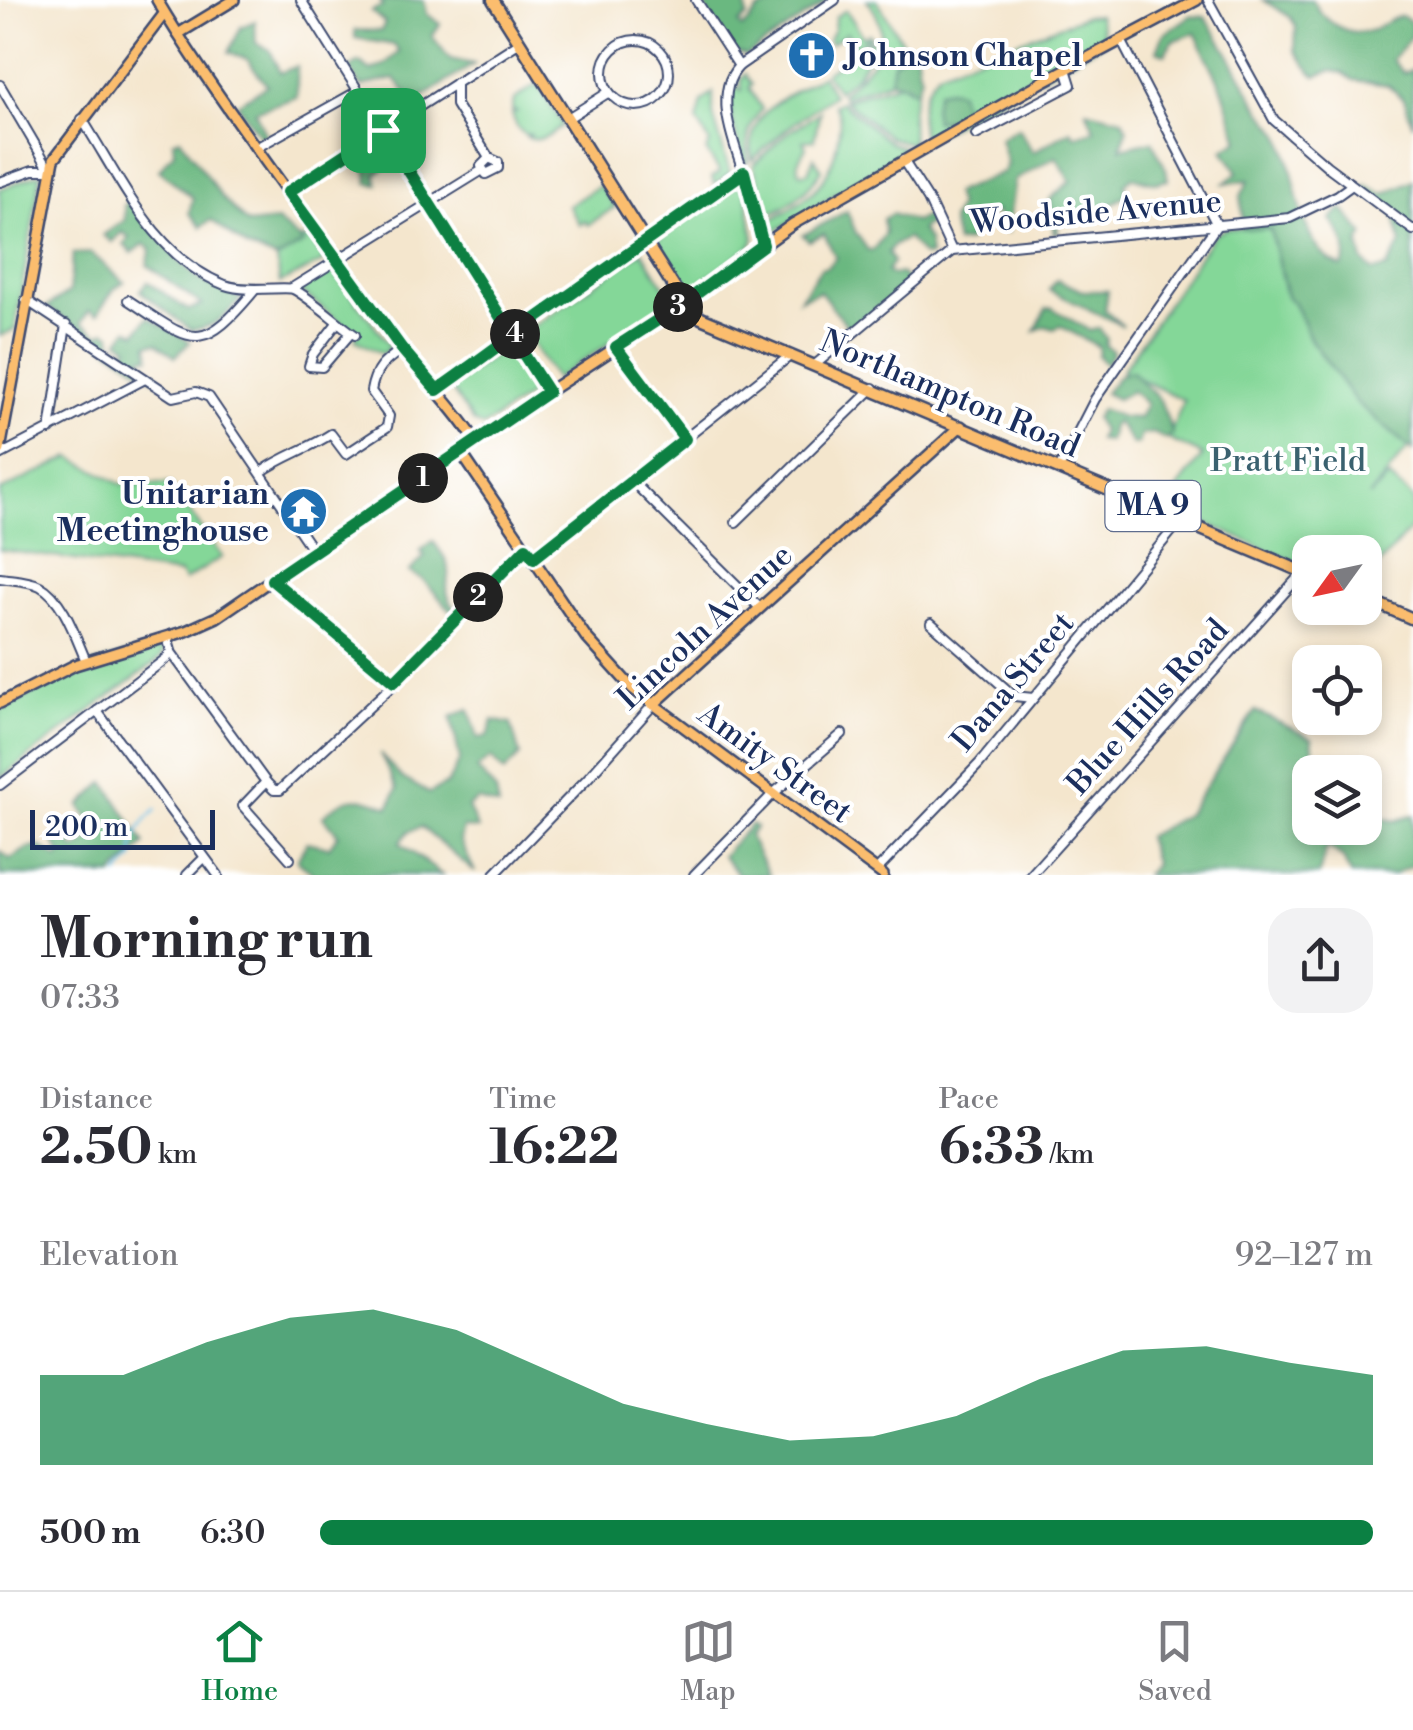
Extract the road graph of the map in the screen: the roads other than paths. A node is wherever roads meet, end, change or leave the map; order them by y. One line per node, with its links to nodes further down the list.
1 (157, 0): 9 (main road)
2 (234, 0): 10 (main road)
3 (302, 0): 17 (street)
4 (493, 0): 12 (highway, MA 9)
5 (696, 0): 13 (street)
6 (834, 0): 13 (street)
7 (1197, 0): 11 (main road)
8 (1208, 0): 28 (street)
9 (164, 14): 10 (main road); 20 (main road)
10 (178, 34): 23 (main road)
11 (1121, 40): 14 (main road); 31 (street)
12 (520, 42): 15 (street); 19 (highway, MA 9)
13 (739, 66): 26 (street)
14 (1066, 69): 22 (street); 24 (main road)
15 (456, 82): 21 (street); 30 (street)
16 (0, 85): 25 (street)
17 (358, 90): 21 (street); 23 (street)
18 (610, 92): 18 (street); 19 (street)
19 (568, 118): 33 (highway, MA 9)
20 (82, 119): 25 (main road); 38 (street)
21 (383, 130): 29 (street); 30 (street)
22 (976, 135)
23 (256, 148): 29 (main road)
24 (903, 160): 34 (main road); 35 (street)
25 (50, 170): 27 (street); 39 (main road)
26 (744, 172): 33 (street); 34 (street)
27 (0, 182)
28 (1352, 185): 31 (street, Woodside Avenue); 32 (street)
29 (288, 192): 36 (main road)
30 (430, 202): 36 (street); 44 (street)
31 (1216, 225): 35 (street, Woodside Avenue); 59 (street)
32 (1413, 230)
33 (645, 242): 41 (highway, MA 9); 44 (street)
34 (763, 245): 41 (main road)
35 (952, 251): 48 (street, Woodside Avenue)
36 (338, 260): 37 (street); 46 (main road)
37 (292, 288): 38 (street); 42 (street)
38 (254, 291): 40 (street)
39 (26, 300): 43 (street); 58 (main road)
40 (128, 300)
41 (684, 303): 45 (main road); 47 (highway, Northampton Road / MA 9)
42 (337, 323): 42 (street)
43 (66, 325): 49 (street); 54 (street)
44 (512, 336): 51 (street); 52 (street)
45 (616, 347): 52 (main road); 55 (street)
46 (402, 349): 51 (main road); 60 (street)
47 (791, 355): 48 (highway, Northampton Road / MA 9); 55 (street)
48 (816, 364): 50 (highway, Northampton Road / MA 9)
49 (145, 379): 54 (street); 60 (street)
50 (873, 388): 53 (highway, Northampton Road / MA 9); 63 (street)
51 (437, 390): 56 (main road)
52 (548, 392): 56 (main road)
53 (961, 426): 59 (highway, Northampton Road / MA 9); 72 (main road, Lincoln Avenue)
54 (50, 430): 58 (street)
55 (685, 439): 61 (street)
56 (475, 440): 57 (main road)
57 (460, 451): 64 (main road, Amity Street); 65 (main road)
58 (0, 452)
59 (1060, 467): 62 (highway, Northampton Road / MA 9)
60 (261, 472): 65 (street)
61 (632, 482): 66 (street); 72 (street)
62 (1181, 520): 67 (highway, Northampton Road / MA 9); 80 (street, Dana Street)
63 (736, 522)
64 (526, 548): 66 (main road, Amity Street); 78 (street)
65 (314, 552): 69 (main road)
66 (534, 558): 82 (main road, Amity Street)
67 (1292, 568)
68 (0, 578): 77 (street)
69 (272, 580): 75 (main road); 78 (street)
70 (1292, 590): 96 (street, Blue Hills Road)
71 (1382, 605): 73 (highway)
72 (759, 607): 82 (main road, Lincoln Avenue)
73 (1413, 619)
74 (931, 622): 79 (street)
75 (167, 637): 76 (street); 77 (main road)
76 (171, 652): 83 (street); 86 (street)
77 (86, 661): 81 (main road)
78 (394, 682): 86 (street)
79 (1014, 696): 80 (street); 84 (street)
80 (1033, 698): 84 (street, Dana Street)
81 (0, 703)
82 (654, 705): 88 (main road, Amity Street); 94 (street, Lincoln Avenue)
83 (97, 711): 87 (street); 89 (street)
84 (1019, 715): 91 (street, Dana Street)
85 (842, 734): 88 (street)
86 (266, 782): 90 (street)
87 (0, 785)
88 (774, 793): 91 (main road, Amity Street); 95 (street)
89 (204, 858): 92 (street); 93 (street)
90 (290, 858)
91 (880, 873)
92 (187, 875)
93 (218, 875)
94 (494, 875)
95 (694, 875)
96 (1031, 875)

